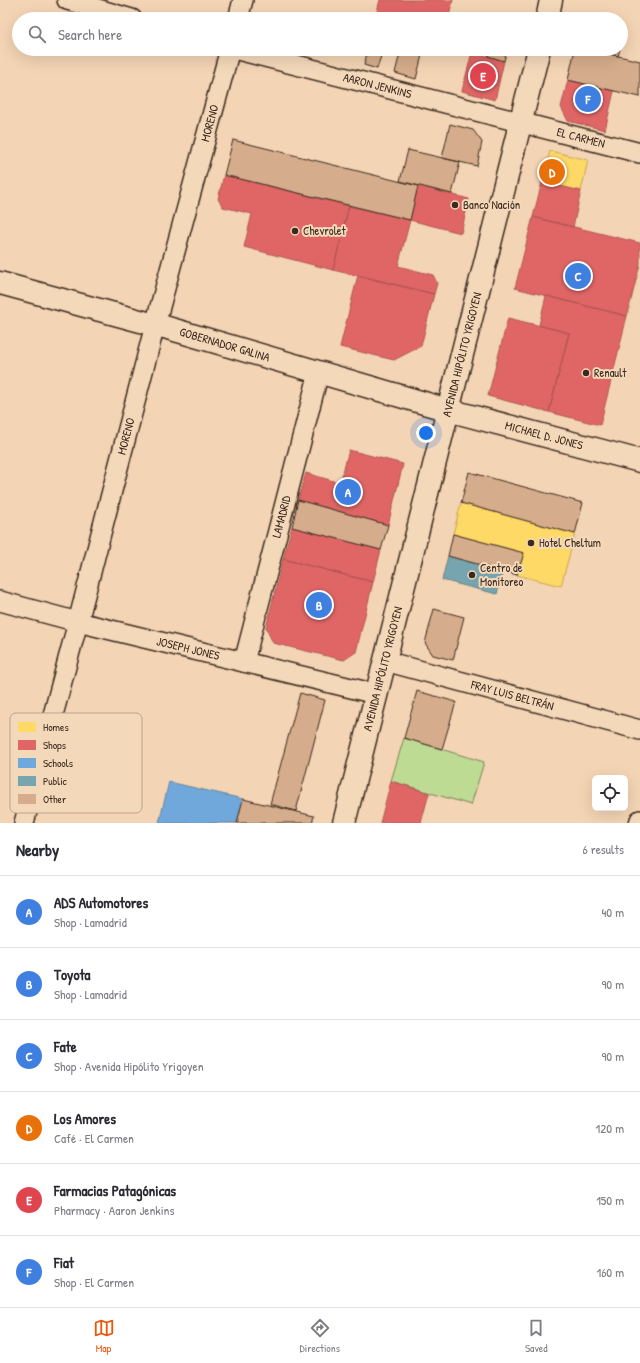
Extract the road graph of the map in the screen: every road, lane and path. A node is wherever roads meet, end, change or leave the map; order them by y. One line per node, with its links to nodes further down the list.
1 (67, 0): 4 (street)
2 (243, 0): 5 (street)
3 (551, 0): 6 (main road)
4 (108, 12)
5 (240, 12)
6 (548, 12)
7 (228, 56): 13 (street, MORENO)
8 (261, 56): 10 (street, AARON JENKINS)
9 (537, 56): 10 (main road, AVENIDA HIPÓLITO YRIGOYEN)
10 (521, 123): 11 (street, EL CARMEN); 15 (main road, AVENIDA HIPÓLITO YRIGOYEN)
11 (640, 153)
12 (0, 283): 13 (main road, GOBERNADOR GALINA)
13 (155, 326): 14 (main road, GOBERNADOR GALINA); 18 (street, MORENO)
14 (319, 372): 15 (main road, GOBERNADOR GALINA); 20 (street, LAMADRID)
15 (448, 410): 16 (main road, MICHAEL D. JONES); 19 (main road, AVENIDA HIPÓLITO YRIGOYEN)
16 (640, 461)
17 (0, 601): 18 (street, JOSEPH JONES)
18 (78, 622): 20 (street, JOSEPH JONES); 22 (street, MORENO)
19 (385, 661): 21 (main road, AVENIDA HIPÓLITO YRIGOYEN); 23 (street, FRAY LUIS BELTRÁN)
20 (244, 662): 21 (street, JOSEPH JONES)
21 (376, 694): 26 (main road, AVENIDA HIPÓLITO YRIGOYEN)
22 (54, 713)
23 (640, 730)
24 (27, 813): 25 (street, MORENO)
25 (24, 823)
26 (344, 823)

